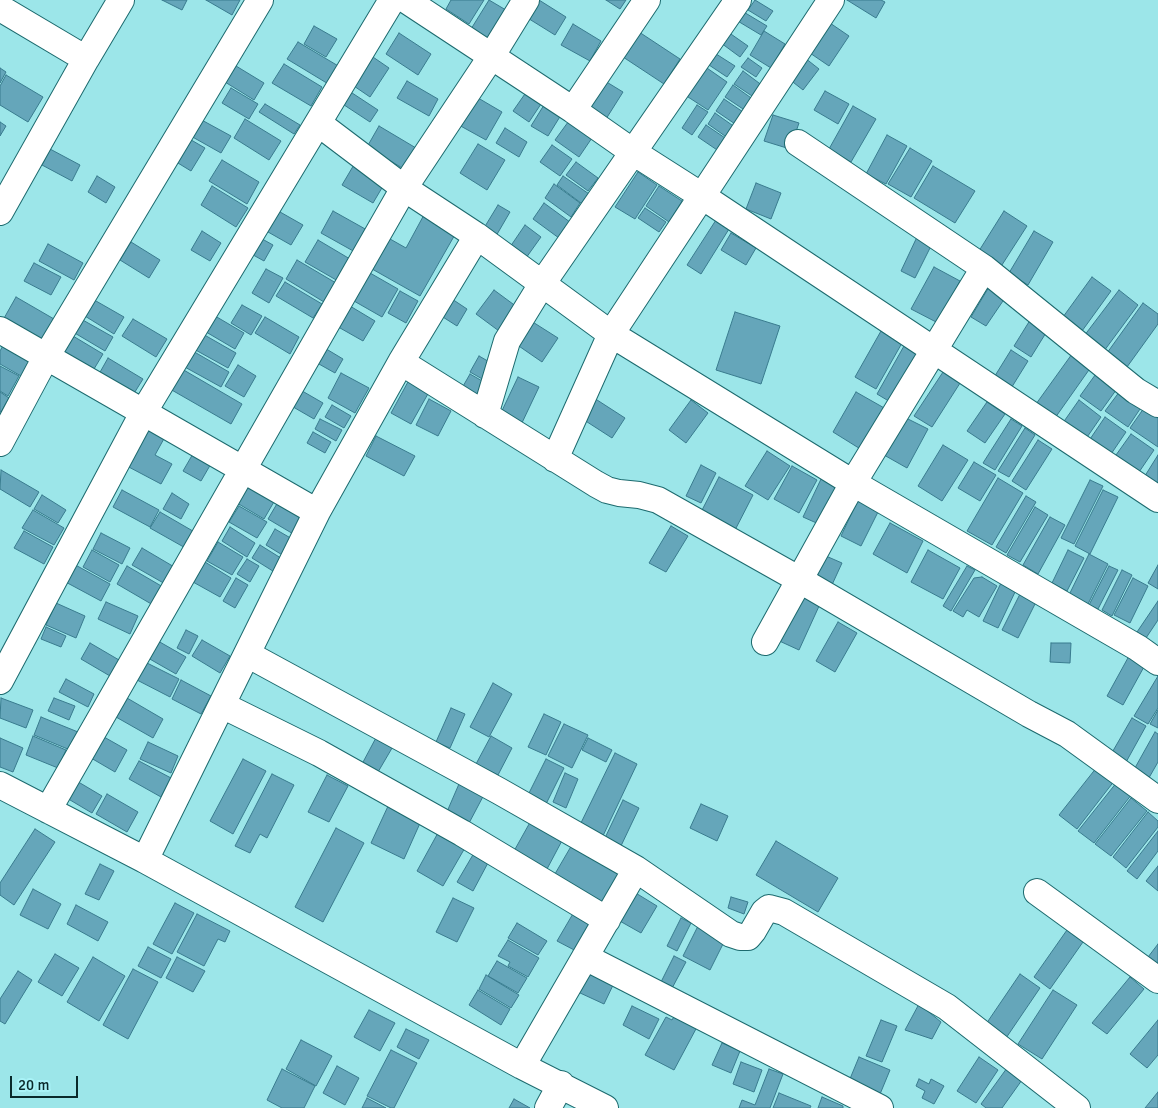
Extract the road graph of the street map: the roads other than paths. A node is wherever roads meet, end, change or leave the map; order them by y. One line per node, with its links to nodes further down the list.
1 (121, 0): 11 (street)
2 (260, 0): 25 (street)
3 (392, 0): 13 (street)
4 (406, 0): 10 (street)
5 (526, 0): 10 (street)
6 (647, 0): 12 (street)
7 (738, 0): 15 (street)
8 (831, 0): 17 (street)
9 (0, 8): 11 (street)
10 (491, 57): 12 (street); 16 (street)
11 (86, 59): 18 (street)
12 (573, 110): 15 (street)
13 (318, 124): 16 (street); 28 (street)
14 (798, 143): 20 (street)
15 (634, 152): 17 (street); 21 (street)
16 (404, 188): 19 (street); 32 (street)
17 (702, 196): 23 (street); 24 (street)
18 (0, 212)
19 (477, 236): 21 (street); 26 (street)
20 (984, 268): 24 (street); 27 (street)
21 (542, 284): 23 (street); 29 (street)
22 (0, 330): 25 (street)
23 (612, 334): 31 (street); 33 (street)
24 (934, 349): 33 (street); 34 (street)
25 (46, 357): 28 (street); 30 (street)
26 (401, 362): 29 (street); 35 (street)
27 (1158, 404)
28 (143, 413): 32 (street); 40 (street)
29 (485, 415): 31 (street)
30 (0, 443)
31 (555, 459): 36 (street)
32 (243, 469): 35 (street); 44 (street)
33 (854, 483): 36 (street); 39 (street)
34 (1158, 499)
35 (317, 512): 38 (street)
36 (800, 580): 37 (street); 43 (street)
37 (765, 642)
38 (247, 654): 41 (street); 46 (street)
39 (1158, 662)
40 (0, 681)
41 (222, 705): 45 (street); 48 (street)
42 (3, 793): 44 (street)
43 (1158, 800)
44 (48, 810): 45 (street)
45 (145, 860): 51 (street)
46 (636, 869): 48 (street); 56 (street)
47 (1037, 892): 50 (street)
48 (607, 920): 49 (street)
49 (585, 957): 51 (street); 55 (street)
50 (1158, 980)
51 (522, 1066): 52 (street)
52 (561, 1084): 53 (street); 54 (street)
53 (548, 1108)
54 (605, 1108)
55 (880, 1108)
56 (1077, 1108)

